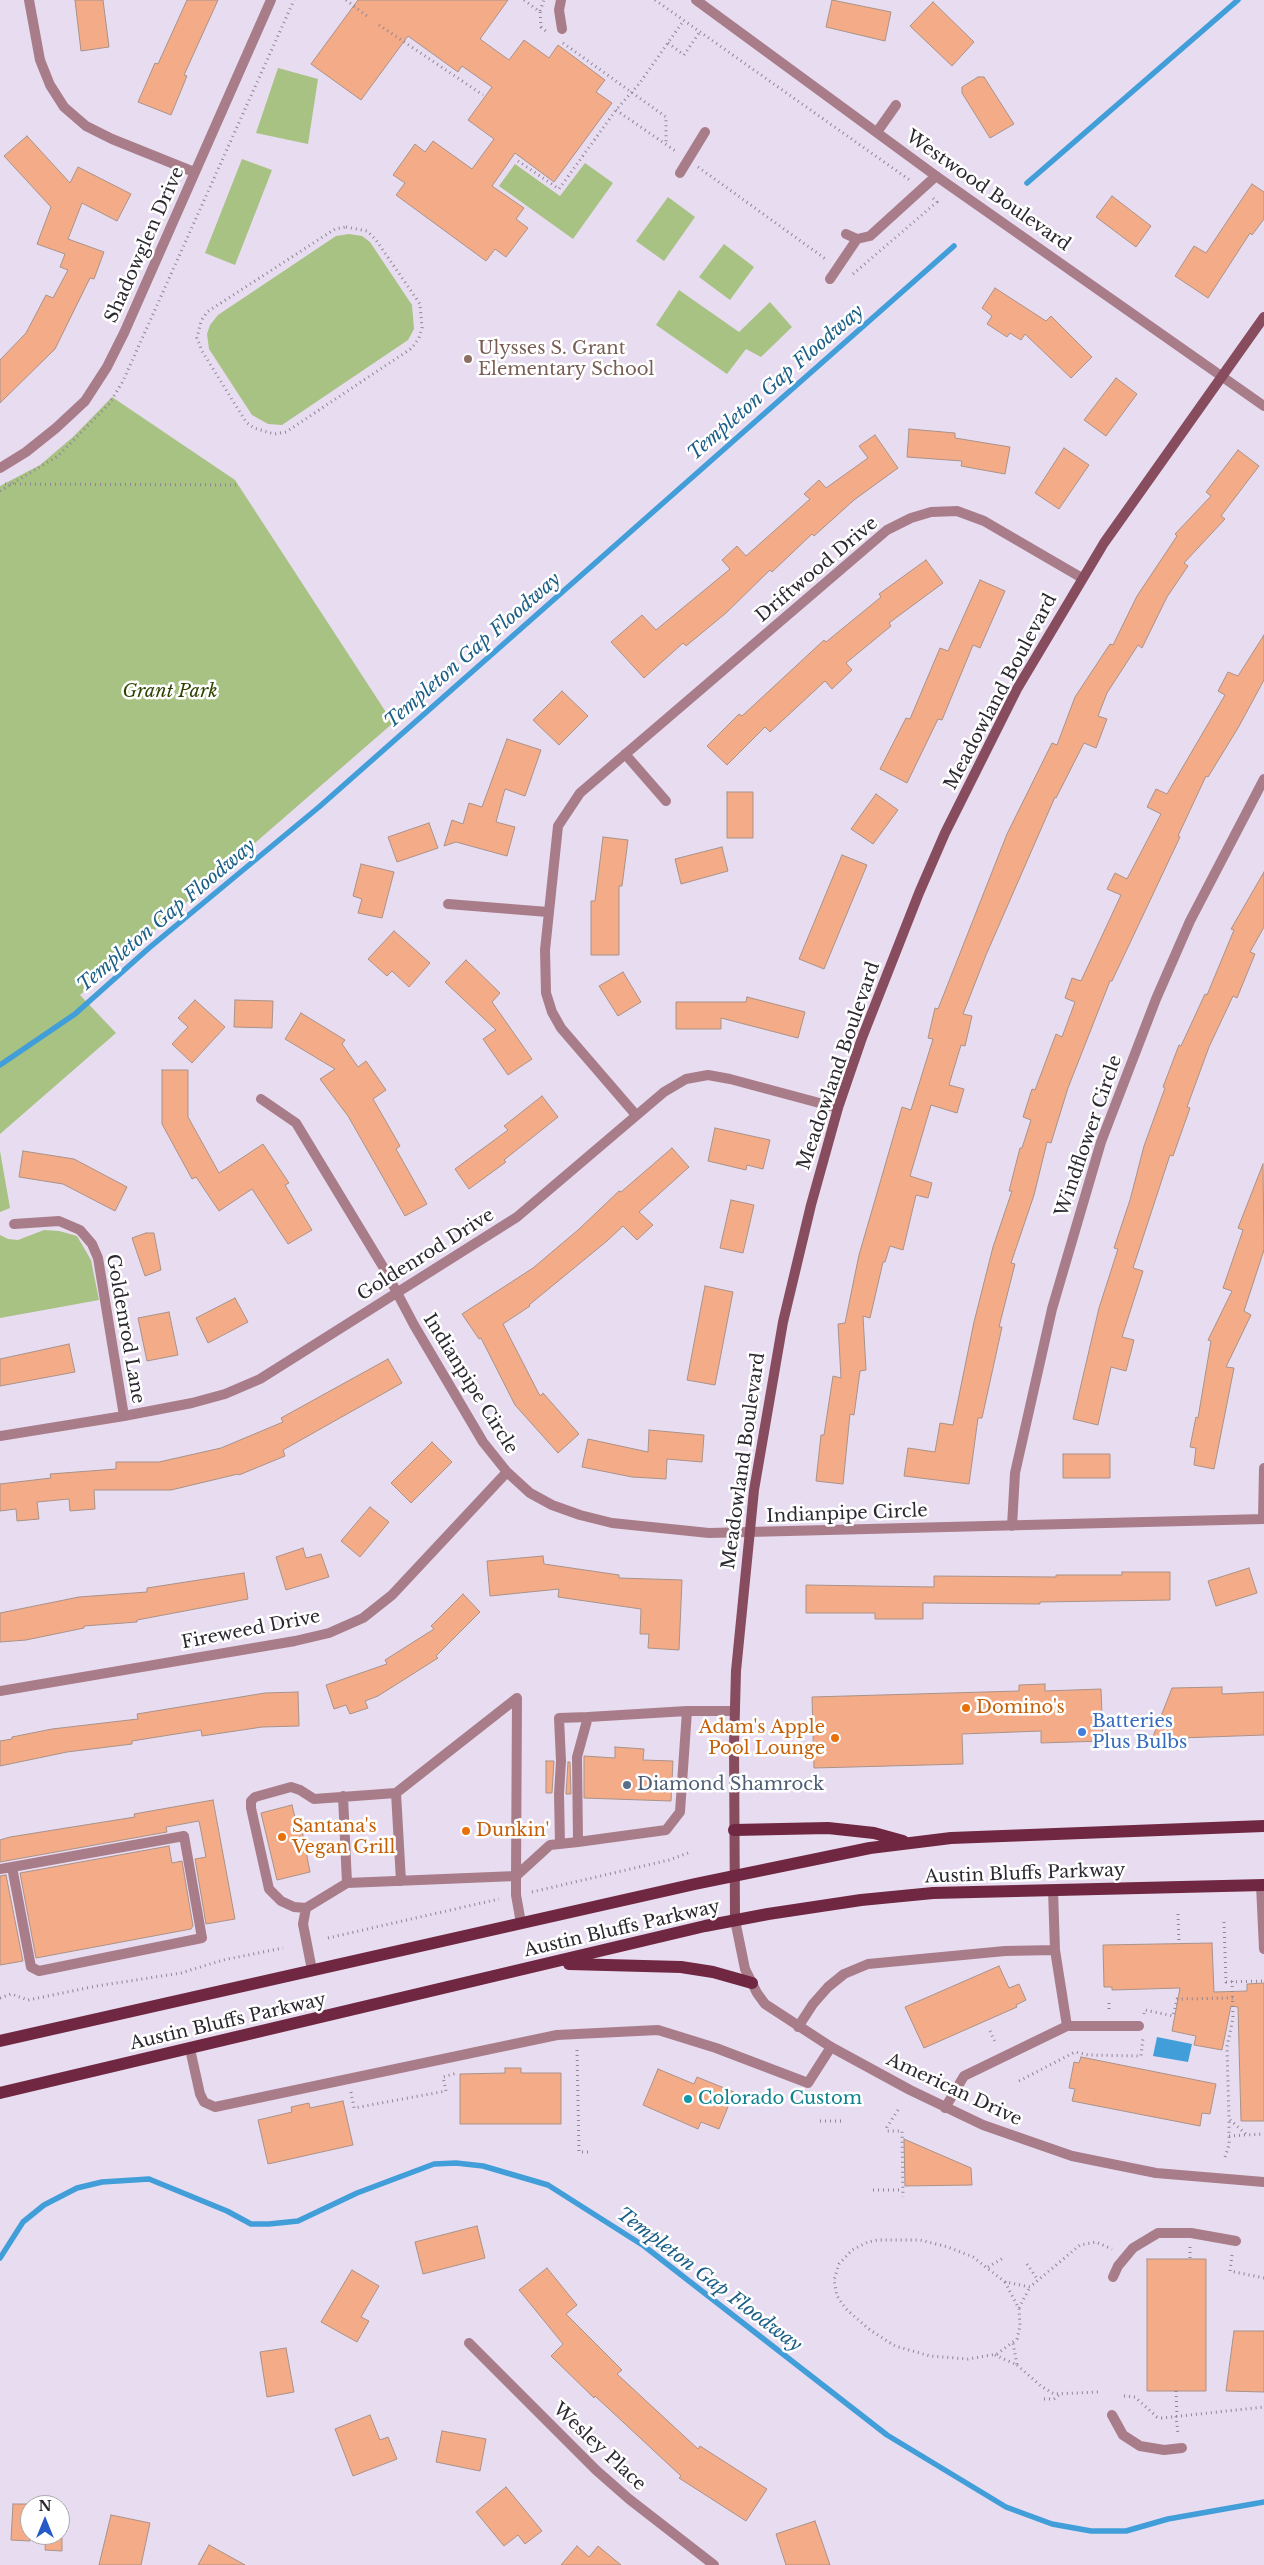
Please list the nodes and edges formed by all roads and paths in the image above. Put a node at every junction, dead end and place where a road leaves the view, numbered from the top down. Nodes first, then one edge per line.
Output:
1 (29, 0) edge
2 (271, 0) edge
3 (346, 0) edge
4 (524, 0) edge
5 (544, 0) edge
6 (561, 0) edge
7 (655, 0) edge
8 (696, 0) edge
9 (540, 12) junction
10 (368, 17) dead end
11 (684, 20) junction
12 (379, 25) dead end
13 (562, 29) dead end
14 (548, 32) dead end
15 (699, 33) junction
16 (556, 38) dead end
17 (668, 43) junction
18 (631, 92) junction
19 (483, 95) dead end
20 (896, 105) dead end
21 (616, 110) junction
22 (705, 132) dead end
23 (877, 132) junction
24 (666, 144) junction
25 (688, 160) junction
26 (518, 161) dead end
27 (194, 172) junction
28 (680, 173) dead end
29 (936, 176) junction
30 (922, 189) junction
31 (846, 234) dead end
32 (858, 239) junction
33 (838, 267) junction
34 (830, 279) dead end
35 (1264, 317) edge
36 (202, 351) joint
37 (1221, 375) junction
38 (1264, 406) edge
39 (0, 468) edge
40 (5, 484) dead end
41 (238, 484) dead end
42 (1082, 578) junction
43 (625, 754) junction
44 (1264, 779) edge
45 (666, 801) dead end
46 (448, 904) dead end
47 (548, 912) junction
48 (260, 1099) dead end
49 (838, 1108) junction
50 (636, 1115) junction
51 (14, 1224) dead end
52 (397, 1292) junction
53 (124, 1416) junction
54 (0, 1436) edge
55 (1264, 1468) edge
56 (507, 1472) junction
57 (1264, 1519) edge
58 (1012, 1526) junction
59 (748, 1533) junction
60 (0, 1691) edge
61 (735, 1711) junction
62 (687, 1712) junction
63 (588, 1717) junction
64 (396, 1793) junction
65 (343, 1796) junction
66 (1264, 1826) edge
67 (734, 1830) junction
68 (578, 1842) junction
69 (908, 1843) junction
70 (560, 1844) junction
71 (688, 1853) dead end
72 (12, 1867) junction
73 (0, 1869) edge
74 (737, 1875) junction
75 (516, 1876) junction
76 (401, 1881) junction
77 (347, 1884) junction
78 (1262, 1885) edge
79 (1053, 1890) junction
80 (532, 1892) dead end
81 (499, 1898) dead end
82 (306, 1908) junction
83 (1178, 1914) dead end
84 (735, 1920) junction
85 (1224, 1922) dead end
86 (521, 1923) junction
87 (328, 1938) dead end
88 (1179, 1943) dead end
89 (283, 1948) dead end
90 (1264, 1949) edge
91 (1055, 1950) junction
92 (549, 1964) junction
93 (312, 1970) junction
94 (1232, 1981) junction
95 (1264, 1981) edge
96 (752, 1983) junction
97 (0, 1998) edge
98 (1066, 2026) junction
99 (1139, 2026) dead end
100 (798, 2027) junction
101 (0, 2041) edge
102 (831, 2047) junction
103 (190, 2049) junction
104 (585, 2050) dead end
105 (462, 2072) dead end
106 (351, 2092) dead end
107 (0, 2093) edge
108 (945, 2108) junction
109 (898, 2110) dead end
110 (1229, 2119) junction
111 (820, 2121) dead end
112 (844, 2121) dead end
113 (1264, 2134) edge
114 (1247, 2135) junction
115 (1229, 2136) junction
116 (590, 2152) dead end
117 (1225, 2156) dead end
118 (1264, 2182) edge
119 (873, 2190) dead end
120 (903, 2190) junction
121 (903, 2197) dead end
122 (1236, 2240) dead end
123 (1182, 2246) dead end
124 (1190, 2247) junction
125 (1198, 2249) dead end
126 (1113, 2250) dead end
127 (1224, 2254) dead end
128 (1005, 2257) dead end
129 (1190, 2259) dead end
130 (1026, 2264) dead end
131 (988, 2267) junction
132 (1114, 2277) dead end
133 (1264, 2278) edge
134 (1038, 2280) junction
135 (1005, 2282) junction
136 (1030, 2286) junction
137 (1018, 2309) junction
138 (1013, 2342) junction
139 (469, 2343) dead end
140 (994, 2355) junction
141 (1017, 2365) junction
142 (1176, 2391) dead end
143 (1098, 2392) dead end
144 (1059, 2395) junction
145 (1124, 2396) dead end
146 (1044, 2399) dead end
147 (1264, 2407) edge
148 (1112, 2415) dead end
149 (1176, 2416) junction
150 (1178, 2434) dead end
151 (1182, 2448) dead end
152 (714, 2565) edge

1 - 27 street
2 - 27 street, Shadowglen Drive
3 - 10 path
4 - 9 path
5 - 9 path
6 - 13 street
7 - 11 path
8 - 23 street, Westwood Boulevard
9 - 14 path
11 - 15 path
11 - 17 path
12 - 19 path
15 - 17 path
15 - 30 path
16 - 18 path
17 - 18 path
18 - 21 path
18 - 24 path
20 - 23 street
21 - 24 path
21 - 26 path
22 - 25 street
23 - 29 street, Westwood Boulevard
24 - 25 path
25 - 28 street
25 - 33 path
27 - 39 street, Shadowglen Drive
29 - 30 street
29 - 37 street, Westwood Boulevard
30 - 32 street
30 - 33 path
31 - 32 street
32 - 33 street
33 - 34 street
35 - 37 street, Meadowland Boulevard
36 - 36 path
37 - 38 street, Westwood Boulevard
37 - 42 street, Meadowland Boulevard
40 - 41 path
42 - 43 street, Driftwood Drive
42 - 49 street, Meadowland Boulevard
43 - 45 street
43 - 47 street, Driftwood Drive
44 - 58 street, Windflower Circle
46 - 47 street
47 - 50 street, Driftwood Drive
48 - 52 street, Indianpipe Circle
49 - 50 street, Goldenrod Drive
49 - 59 street, Meadowland Boulevard
50 - 52 street, Goldenrod Drive
51 - 53 street, Goldenrod Lane
52 - 53 street, Goldenrod Drive
52 - 56 street, Indianpipe Circle
53 - 54 street, Goldenrod Drive
55 - 57 street
56 - 59 street, Indianpipe Circle
56 - 60 street, Fireweed Drive
57 - 58 street, Indianpipe Circle
58 - 59 street, Indianpipe Circle
59 - 61 street, Meadowland Boulevard
61 - 62 street
61 - 67 street, Meadowland Boulevard
62 - 63 street
62 - 68 street
63 - 68 street
63 - 70 street
64 - 65 street
64 - 75 street
64 - 76 street
65 - 77 street
65 - 82 street
66 - 69 main road, Austin Bluffs Parkway
67 - 69 main road
67 - 74 street, Meadowland Boulevard
68 - 70 street
69 - 74 main road, Austin Bluffs Parkway
70 - 75 street
71 - 80 path
72 - 72 street
72 - 73 street
74 - 84 street, Meadowland Boulevard
74 - 86 main road, Austin Bluffs Parkway
75 - 76 street
75 - 86 street
76 - 77 street
77 - 82 street
78 - 79 main road, Austin Bluffs Parkway
78 - 90 street
79 - 84 main road, Austin Bluffs Parkway
79 - 91 street
81 - 87 path
82 - 93 street
83 - 88 path
84 - 92 main road, Austin Bluffs Parkway
84 - 96 street, American Drive
85 - 94 path
86 - 93 main road, Austin Bluffs Parkway
89 - 97 path
91 - 98 street
91 - 100 street
92 - 96 main road
92 - 103 main road, Austin Bluffs Parkway
93 - 101 main road, Austin Bluffs Parkway
94 - 95 path
94 - 110 path
96 - 100 street, American Drive
98 - 99 street
98 - 108 street
100 - 102 street, American Drive
102 - 103 street
102 - 108 street, American Drive
103 - 107 main road, Austin Bluffs Parkway
104 - 116 path
105 - 106 path
108 - 118 street, American Drive
109 - 120 path
110 - 114 path
110 - 115 path
111 - 112 path
113 - 114 path
114 - 115 path
115 - 117 path
119 - 120 path
120 - 121 path
122 - 132 street
123 - 124 path
124 - 125 path
124 - 129 path
126 - 134 path
127 - 133 path
128 - 131 path
130 - 134 path
131 - 135 path
131 - 140 path
134 - 136 path
135 - 136 path
135 - 137 path
136 - 137 path
137 - 138 path
138 - 140 path
138 - 141 path
139 - 152 street, Wesley Place
140 - 141 path
141 - 144 path
142 - 149 path
143 - 144 path
144 - 146 path
145 - 149 path
147 - 149 path
148 - 151 street
149 - 150 path

